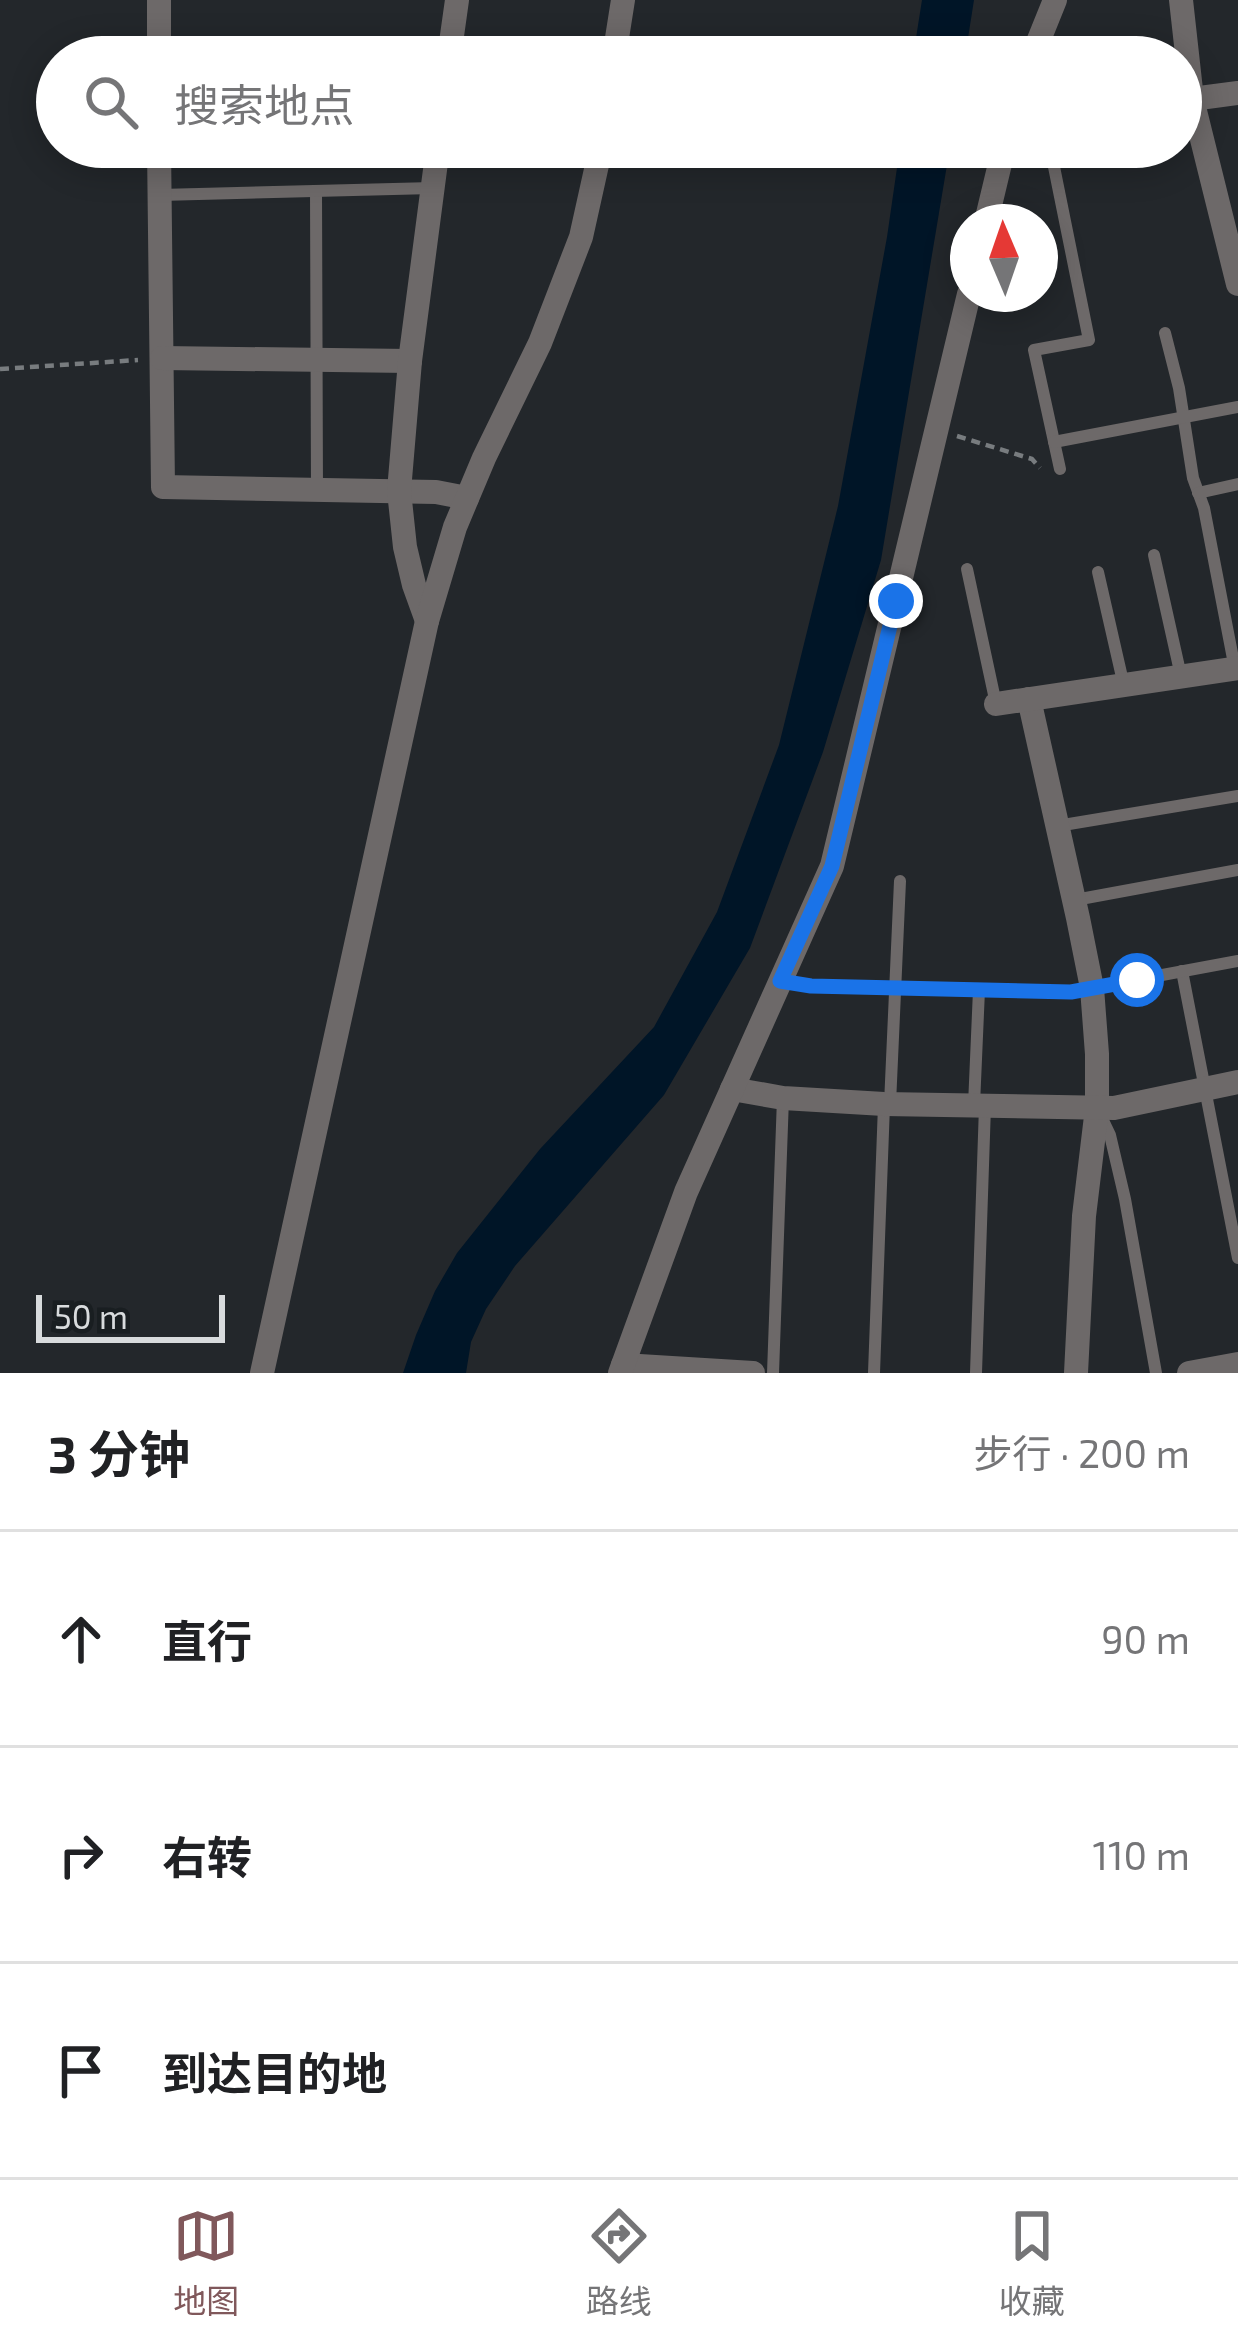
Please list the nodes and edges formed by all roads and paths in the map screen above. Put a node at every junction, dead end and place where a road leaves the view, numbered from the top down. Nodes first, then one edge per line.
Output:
1 (159, 0) edge
2 (457, 0) edge
3 (623, 0) edge
4 (1055, 0) edge
5 (1181, 0) edge
6 (159, 36) edge
7 (452, 36) edge
8 (617, 36) edge
9 (1040, 36) edge
10 (1182, 36) edge
11 (1238, 93) edge
12 (1202, 96) edge
13 (1202, 158) edge
14 (159, 168) edge
15 (435, 168) edge
16 (596, 168) edge
17 (999, 168) edge
18 (1054, 168) edge
19 (433, 188) junction
20 (316, 191) junction
21 (160, 194) junction
22 (990, 204) edge
23 (1238, 284) edge
24 (965, 312) edge
25 (1165, 333) dead end
26 (161, 358) junction
27 (317, 360) junction
28 (410, 361) junction
29 (0, 369) edge
30 (1238, 407) edge
31 (1183, 418) junction
32 (938, 423) junction
33 (1054, 442) junction
34 (1060, 470) joint
35 (1238, 484) edge
36 (317, 490) junction
37 (399, 491) junction
38 (1198, 493) junction
39 (467, 498) junction
40 (1154, 555) dead end
41 (967, 569) dead end
42 (1098, 572) dead end
43 (427, 621) junction
44 (1236, 668) edge
45 (1181, 677) junction
46 (1124, 686) junction
47 (1029, 699) junction
48 (996, 704) joint
49 (1238, 796) edge
50 (1056, 827) junction
51 (1238, 870) edge
52 (900, 881) dead end
53 (1074, 900) junction
54 (1238, 961) edge
55 (1182, 971) junction
56 (780, 981) junction
57 (896, 988) junction
58 (1092, 988) junction
59 (979, 990) junction
60 (1238, 1082) edge
61 (1206, 1088) junction
62 (731, 1089) junction
63 (783, 1098) junction
64 (887, 1104) junction
65 (979, 1106) junction
66 (1097, 1108) junction
67 (1238, 1258) edge
68 (1238, 1364) edge
69 (622, 1369) edge
70 (262, 1373) edge
71 (753, 1373) edge
72 (773, 1373) edge
73 (874, 1373) edge
74 (976, 1373) edge
75 (1076, 1373) edge
76 (1156, 1373) edge
77 (1189, 1373) edge

1 - 6 street
2 - 7 street
3 - 8 street
4 - 9 street
5 - 10 street
11 - 12 street
13 - 23 street
14 - 21 street
15 - 19 street
16 - 39 street
17 - 22 street
18 - 33 lane
19 - 20 lane
19 - 28 street
20 - 21 lane
20 - 27 lane
21 - 26 street
24 - 32 street
25 - 31 lane
26 - 27 street
26 - 29 path
26 - 36 street
27 - 28 street
27 - 36 lane
28 - 37 street
30 - 31 lane
31 - 33 lane
31 - 38 lane
32 - 34 path
32 - 56 street
33 - 34 lane
35 - 38 lane
36 - 37 street
37 - 39 street
37 - 43 street
38 - 44 lane
39 - 43 street
40 - 45 lane
41 - 48 lane
42 - 46 lane
43 - 70 street
44 - 45 street
45 - 46 street
46 - 47 street
47 - 48 street
47 - 50 street
49 - 50 lane
50 - 53 street
51 - 53 lane
52 - 57 lane
53 - 58 street
54 - 55 lane
55 - 58 lane
55 - 61 lane
56 - 57 lane
56 - 62 street
57 - 59 lane
57 - 64 lane
58 - 59 lane
58 - 66 street
59 - 65 lane
60 - 61 street
61 - 66 street
61 - 67 lane
62 - 63 street
62 - 69 street
63 - 64 street
63 - 72 lane
64 - 65 street
64 - 73 lane
65 - 66 street
65 - 74 lane
66 - 75 street
66 - 76 lane
68 - 77 street
69 - 71 street

